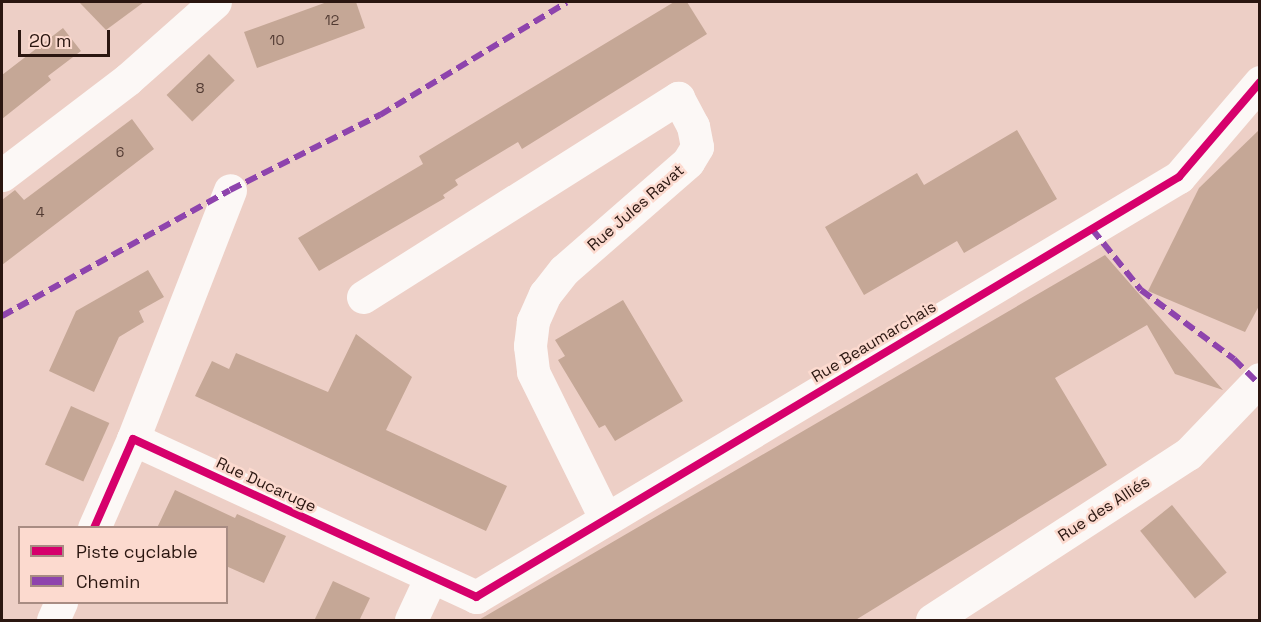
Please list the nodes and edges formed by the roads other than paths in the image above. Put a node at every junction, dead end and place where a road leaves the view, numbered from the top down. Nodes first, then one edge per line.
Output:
1 (215, 2) edge
2 (1260, 82) edge
3 (2, 175) edge
4 (230, 190) dead end
5 (363, 297) dead end
6 (1260, 379) edge
7 (133, 439) junction
8 (605, 518) junction
9 (95, 526) edge
10 (431, 577) junction
11 (476, 597) joint
12 (61, 604) edge
13 (53, 621) edge
14 (411, 621) edge
15 (932, 621) edge

1 - 3 street
2 - 8 street, Rue Beaumarchais
4 - 7 street
5 - 8 street, Rue Jules Ravat
6 - 15 street, Rue des Alliés
7 - 9 street
7 - 10 street, Rue Ducaruge
8 - 11 street, Rue Beaumarchais
10 - 11 street, Rue Ducaruge
10 - 14 street
12 - 13 street

